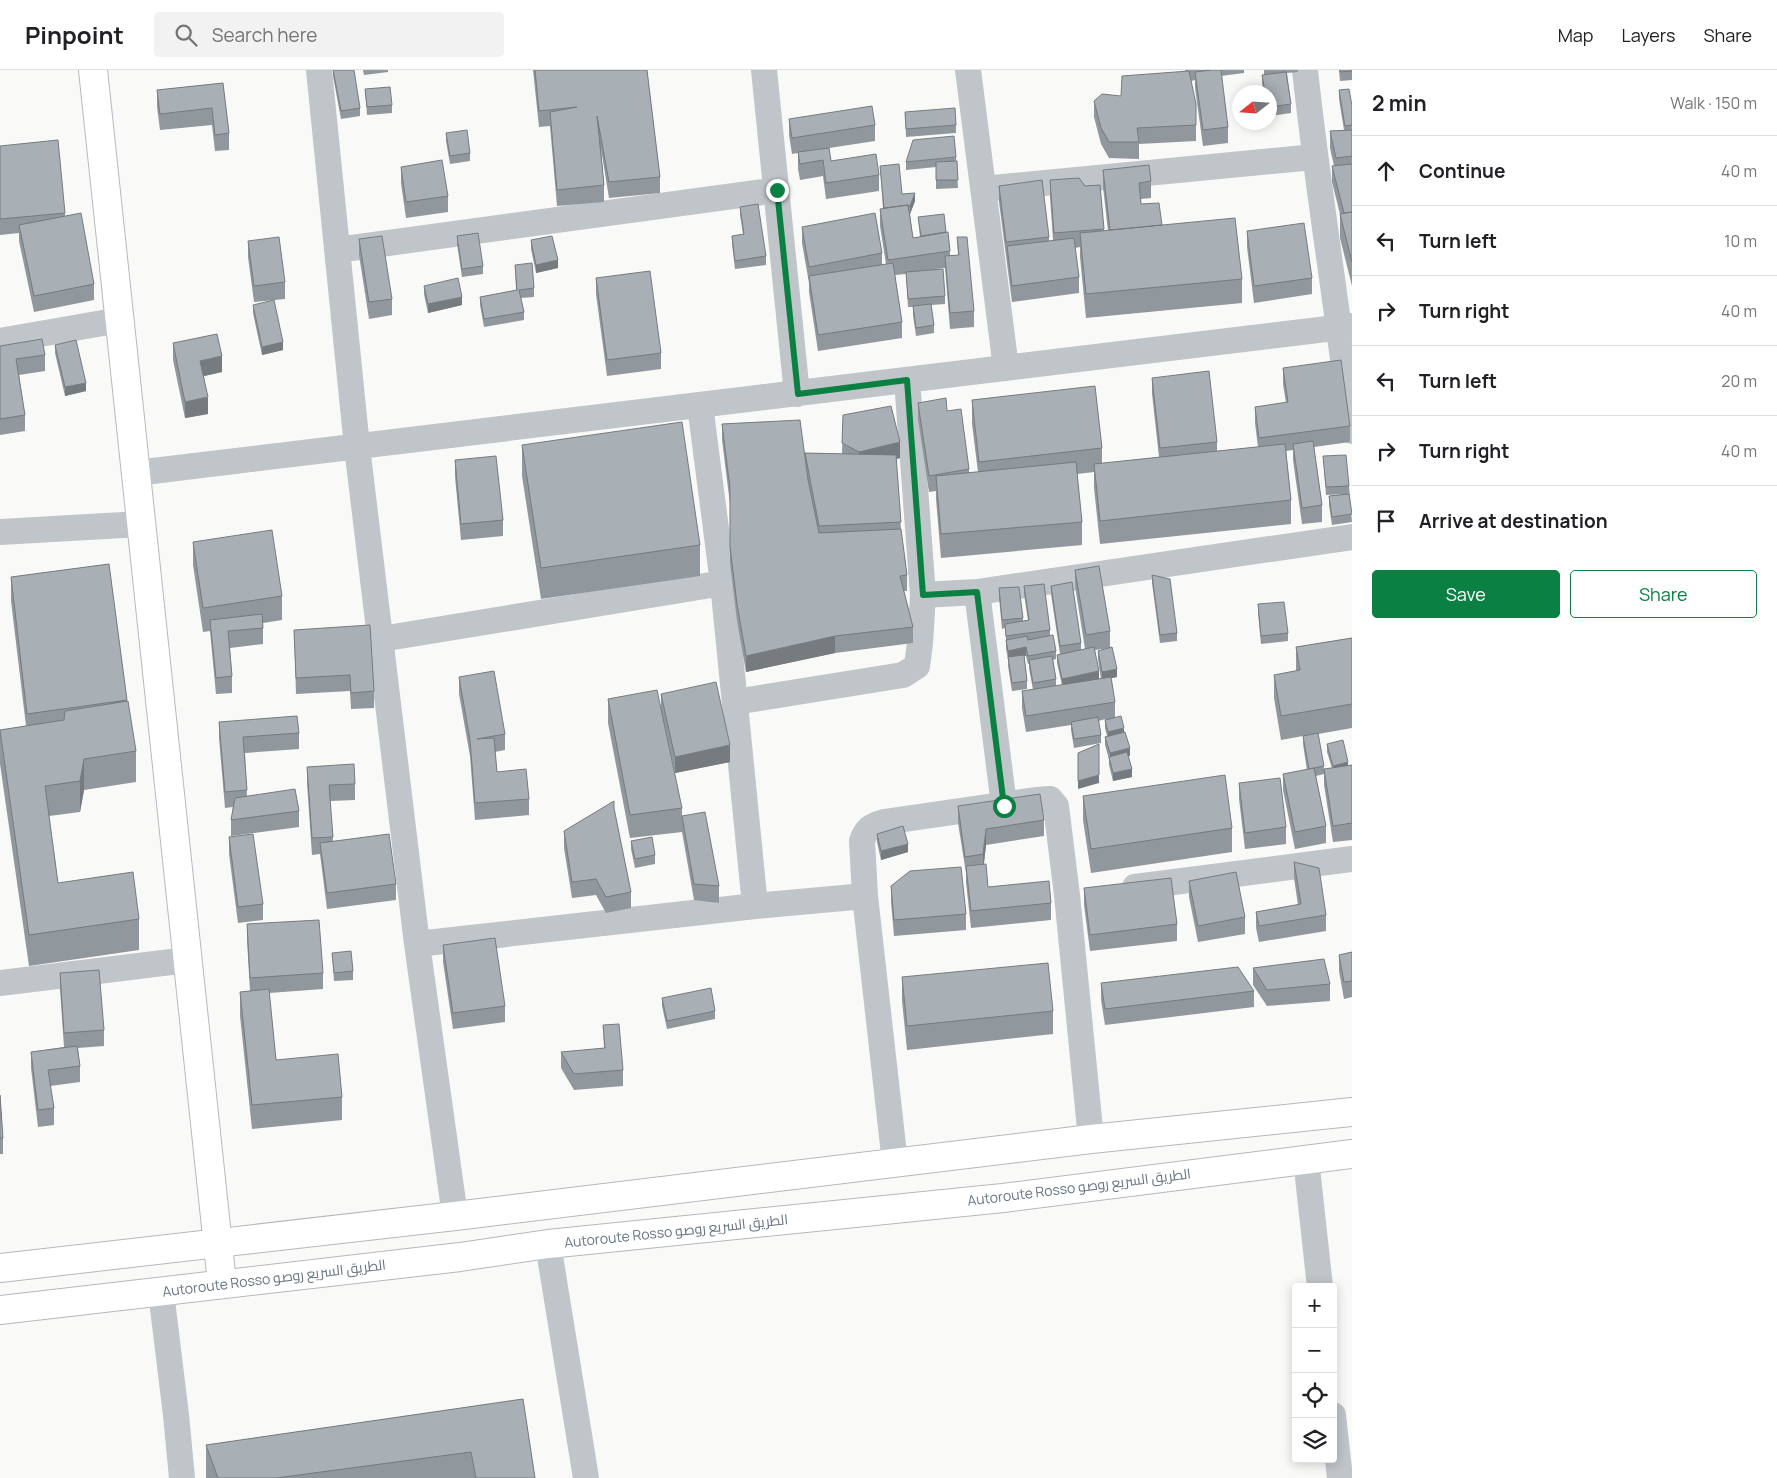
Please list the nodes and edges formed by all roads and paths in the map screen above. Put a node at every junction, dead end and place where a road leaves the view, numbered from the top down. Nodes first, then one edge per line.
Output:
1 (93, 70) edge
2 (319, 70) edge
3 (764, 70) edge
4 (968, 70) edge
5 (1305, 70) edge
6 (1314, 157) junction
7 (983, 189) junction
8 (777, 190) junction
9 (337, 250) junction
10 (120, 320) junction
11 (1346, 327) edge
12 (0, 341) edge
13 (1006, 368) junction
14 (907, 380) junction
15 (798, 394) junction
16 (700, 405) junction
17 (1352, 431) edge
18 (357, 447) junction
19 (136, 473) junction
20 (141, 524) junction
21 (0, 532) edge
22 (1352, 537) edge
23 (723, 583) junction
24 (977, 592) junction
25 (923, 595) junction
26 (381, 639) junction
27 (735, 702) junction
28 (1004, 806) junction
29 (1352, 859) edge
30 (1116, 889) edge
31 (865, 896) junction
32 (755, 906) junction
33 (417, 944) junction
34 (187, 960) junction
35 (0, 983) edge
36 (1352, 1112) edge
37 (1091, 1139) junction
38 (1352, 1154) edge
39 (1306, 1159) junction
40 (895, 1163) junction
41 (455, 1216) junction
42 (217, 1244) junction
43 (548, 1244) junction
44 (0, 1268) edge
45 (1320, 1283) edge
46 (222, 1284) junction
47 (161, 1292) junction
48 (0, 1310) edge
49 (1333, 1418) edge
50 (182, 1478) edge
51 (586, 1478) edge
52 (1340, 1478) edge

1 - 10 main road
2 - 9 street
3 - 8 street
4 - 7 street
5 - 6 street
6 - 7 street
6 - 11 street
7 - 13 street
8 - 9 street
8 - 15 street
9 - 18 street
10 - 12 street
10 - 19 main road
11 - 13 street
11 - 17 street
13 - 14 street
14 - 15 street
14 - 25 street
15 - 16 street
16 - 18 street
16 - 23 street
18 - 19 street
18 - 26 street
19 - 20 main road
20 - 21 street
20 - 34 main road
22 - 24 street
23 - 26 street
23 - 27 street
24 - 25 street
24 - 28 street
25 - 27 street
26 - 33 street
27 - 32 street
28 - 31 street
28 - 37 street
29 - 30 street
31 - 32 street
31 - 40 street
32 - 33 street
33 - 41 street
34 - 35 street
34 - 42 main road
36 - 37 main road
37 - 40 main road
38 - 39 main road, Autoroute Rosso الطريق السريع روصو
39 - 43 main road, Autoroute Rosso الطريق السريع روصو
39 - 45 street
40 - 41 main road
41 - 42 main road
42 - 44 main road
42 - 46 main road
43 - 46 main road, Autoroute Rosso الطريق السريع روصو
43 - 51 street
46 - 47 main road, Autoroute Rosso الطريق السريع روصو
47 - 48 main road, Autoroute Rosso الطريق السريع روصو
47 - 50 street
49 - 52 street

